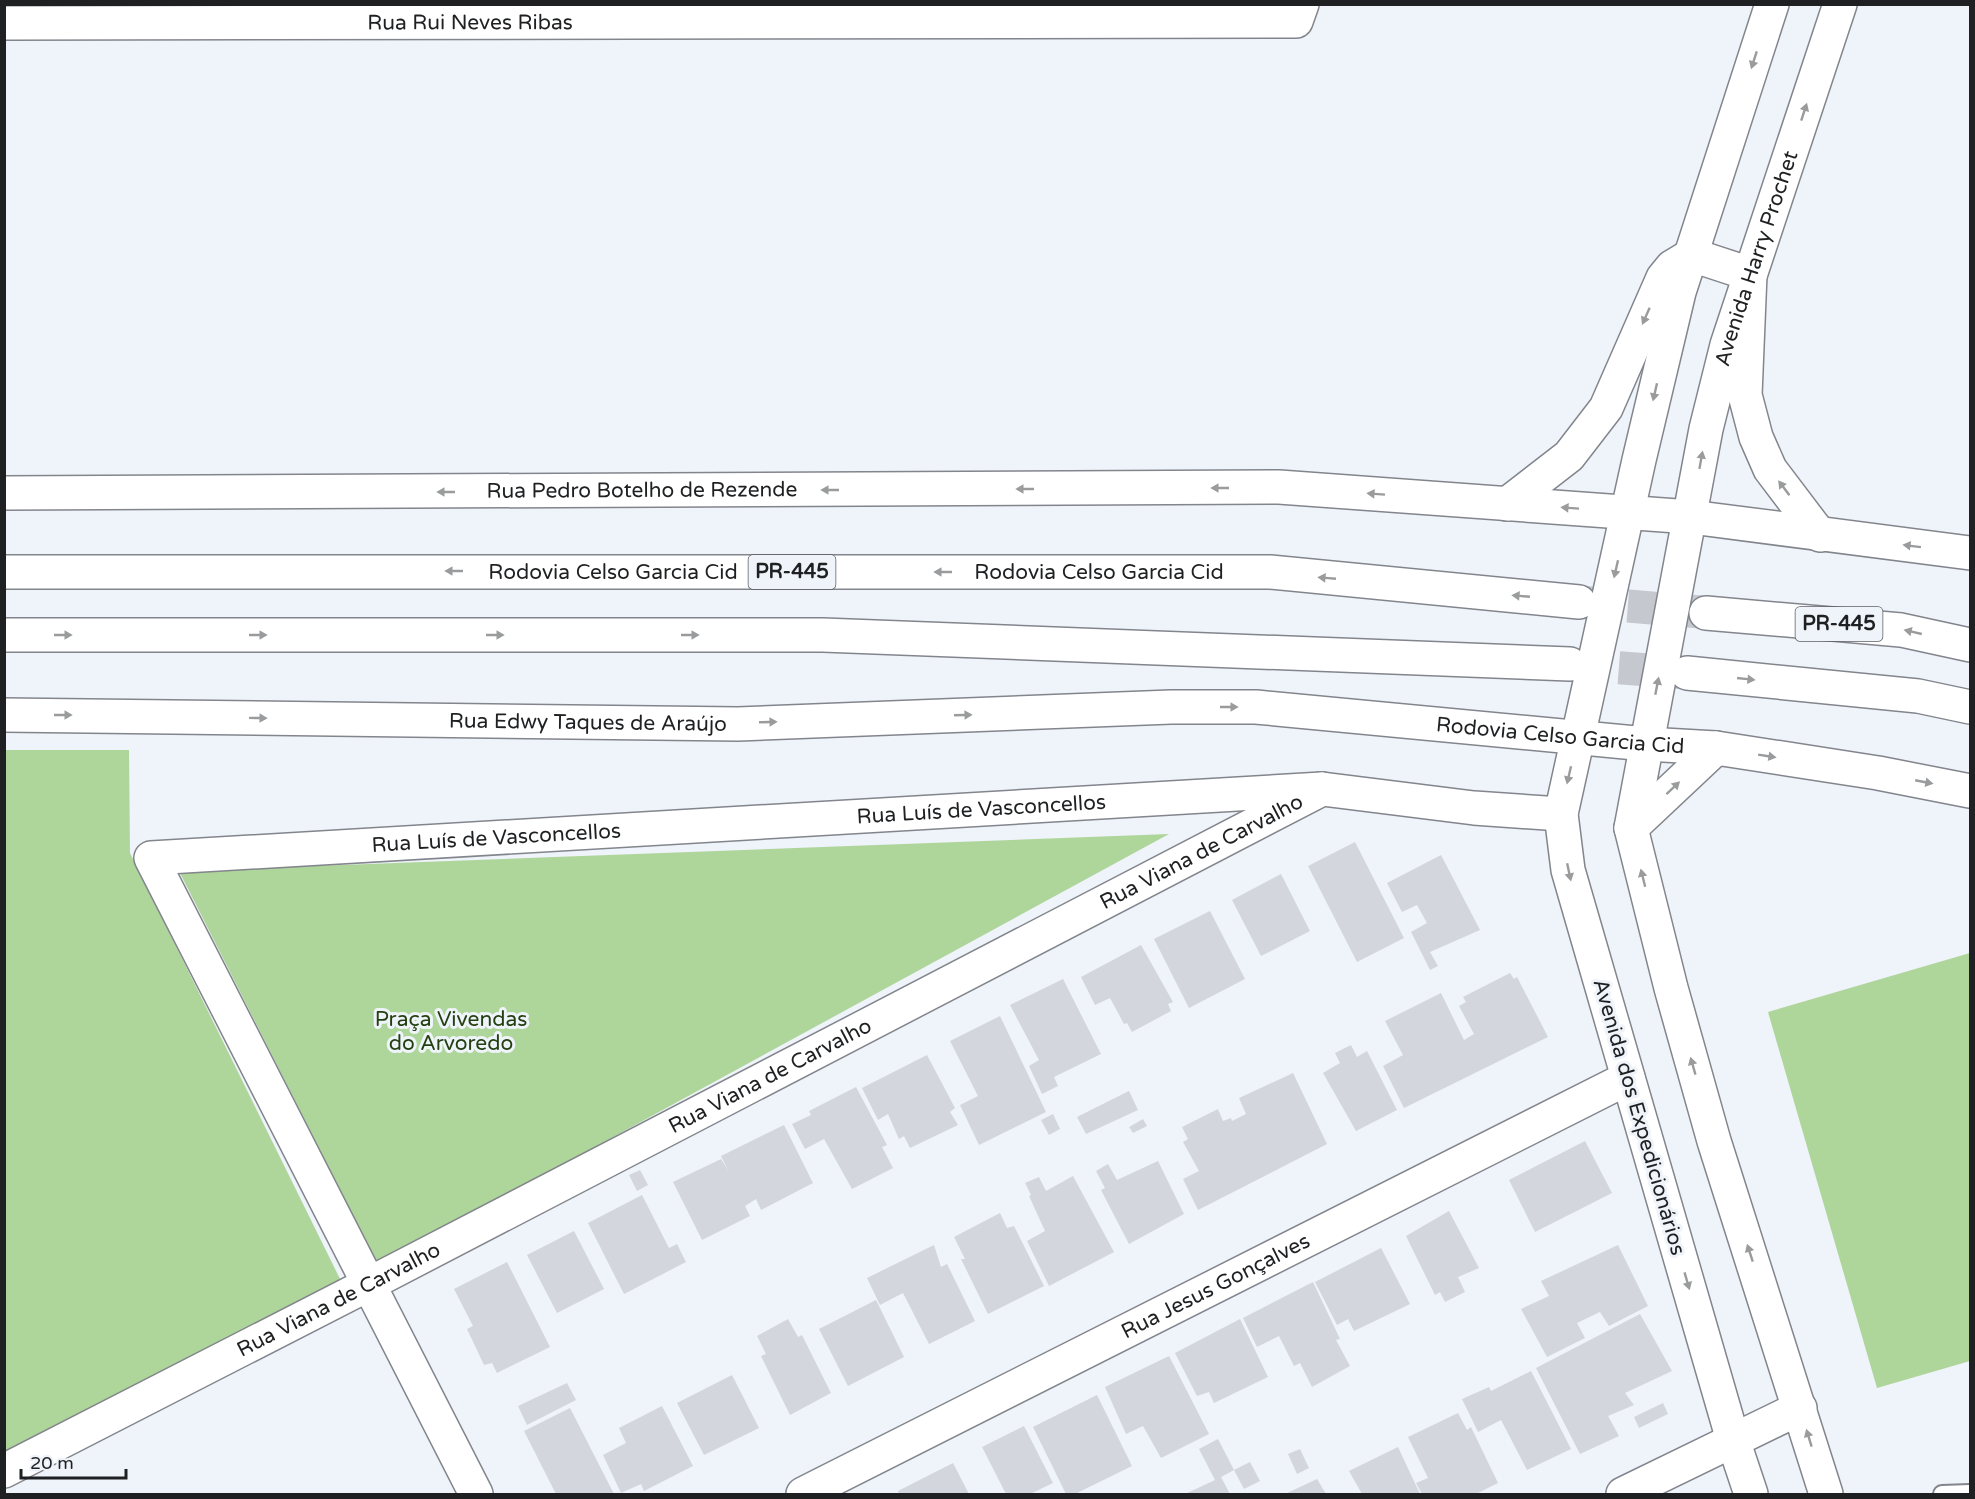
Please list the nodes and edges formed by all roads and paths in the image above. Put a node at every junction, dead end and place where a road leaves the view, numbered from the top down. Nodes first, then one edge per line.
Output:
1 (1772, 4) edge
2 (1840, 4) edge
3 (1299, 13) edge
4 (4, 23) edge
5 (1692, 255) junction
6 (1750, 274) junction
7 (4, 493) edge
8 (1507, 504) junction
9 (1628, 512) junction
10 (1690, 517) junction
11 (1820, 535) junction
12 (1971, 553) edge
13 (4, 572) edge
14 (1579, 602) tunnel mouth
15 (1706, 613) tunnel mouth
16 (4, 635) edge
17 (1971, 645) edge
18 (1570, 664) tunnel mouth
19 (1688, 673) tunnel mouth
20 (1171, 707) joint
21 (1971, 707) edge
22 (4, 715) edge
23 (1578, 736) junction
24 (1646, 744) junction
25 (1716, 748) junction
26 (1322, 789) junction
27 (1971, 791) edge
28 (1561, 814) junction
29 (1631, 828) junction
30 (1628, 1078) junction
31 (369, 1284) junction
32 (1800, 1408) junction
33 (1733, 1440) junction
34 (4, 1470) edge
35 (1971, 1493) edge
36 (476, 1494) edge
37 (803, 1494) edge
38 (1623, 1494) edge
39 (1751, 1494) edge
40 (1826, 1494) edge
41 (1942, 1494) edge

1 -> 5 main road
6 -> 2 main road, Avenida Harry Prochet
3 - 4 main road, Rua Rui Neves Ribas
5 - 6 main road
5 -> 8 main road
5 -> 9 main road
10 -> 6 main road, Avenida Harry Prochet
11 -> 6 main road
8 -> 7 main road, Rua Pedro Botelho de Rezende
9 -> 8 main road
9 - 10 main road
9 -> 23 main road, Avenida dos Expedicionários
10 - 11 main road
24 -> 10 main road, Avenida Harry Prochet
12 -> 11 main road
14 -> 13 main road, Rodovia Celso Garcia Cid / PR-445
17 -> 15 main road, PR-445
16 -> 18 main road
19 -> 21 main road
22 -> 20 main road, Rua Edwy Taques de Araújo
20 -> 23 main road, Rodovia Celso Garcia Cid
23 - 24 main road, Rodovia Celso Garcia Cid
23 -> 28 main road, Avenida dos Expedicionários
24 - 25 main road, Rodovia Celso Garcia Cid
24 - 29 main road
25 -> 27 main road, Rodovia Celso Garcia Cid
29 -> 25 main road
26 - 28 main road, Rua Viana de Carvalho
26 - 31 main road, Rua Viana de Carvalho
26 - 31 main road, Rua Luís de Vasconcellos
28 -> 30 main road, Avenida dos Expedicionários
32 -> 29 main road
30 -> 33 main road, Avenida dos Expedicionários
30 - 37 main road, Rua Jesus Gonçalves
31 - 34 main road, Rua Viana de Carvalho
31 - 36 main road
32 - 33 main road
40 -> 32 main road
33 - 38 main road
33 - 39 main road, Avenida dos Expedicionários
35 - 41 lane

